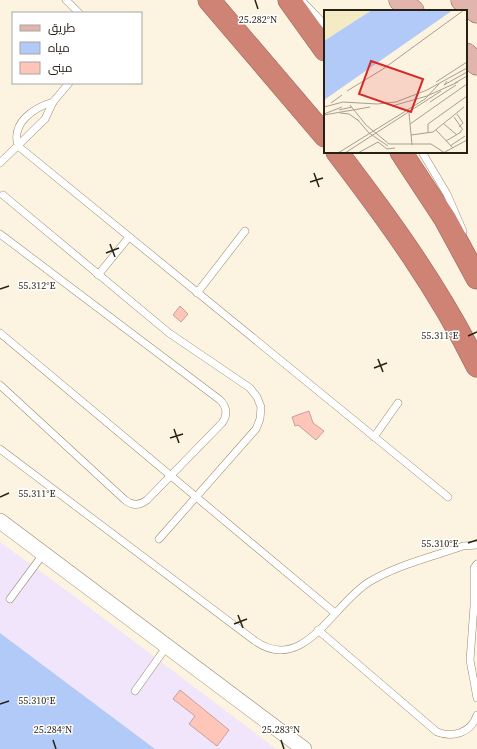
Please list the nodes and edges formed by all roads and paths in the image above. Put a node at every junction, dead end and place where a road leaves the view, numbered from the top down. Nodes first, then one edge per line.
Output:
1 (66, 0) edge
2 (198, 0) edge
3 (209, 0) edge
4 (289, 0) edge
5 (300, 0) edge
6 (400, 0) edge
7 (462, 0) edge
8 (412, 10) edge
9 (78, 12) edge
10 (477, 12) edge
11 (324, 24) edge
12 (324, 49) edge
13 (467, 55) edge
14 (477, 64) edge
15 (266, 66) junction
16 (68, 84) edge
17 (52, 102) junction
18 (324, 135) edge
19 (18, 146) junction
20 (338, 153) edge
21 (401, 153) edge
22 (423, 153) edge
23 (0, 163) edge
24 (3, 195) dead end
25 (245, 231) dead end
26 (0, 234) edge
27 (129, 237) junction
28 (98, 275) junction
29 (477, 278) edge
30 (198, 293) junction
31 (0, 333) edge
32 (477, 366) edge
33 (0, 385) edge
34 (398, 403) dead end
35 (374, 437) junction
36 (0, 449) edge
37 (171, 476) junction
38 (196, 497) junction
39 (448, 497) dead end
40 (0, 521) edge
41 (159, 539) dead end
42 (477, 545) edge
43 (44, 553) junction
44 (477, 564) edge
45 (10, 599) dead end
46 (335, 613) junction
47 (318, 630) junction
48 (168, 645) junction
49 (135, 691) dead end
50 (477, 698) edge
51 (477, 715) edge
52 (296, 747) edge

1 - 9 lane
2 - 15 highway
3 - 15 highway
4 - 12 highway
5 - 11 lane
6 - 8 main road
7 - 10 main road
13 - 14 main road
15 - 18 highway
16 - 17 lane
17 - 19 lane
17 - 19 lane
19 - 23 lane
19 - 27 lane
20 - 32 highway
21 - 29 highway
22 - 29 lane
24 - 28 lane
25 - 30 lane
26 - 37 lane
27 - 28 lane
27 - 30 lane
28 - 38 lane
30 - 35 lane
31 - 37 lane
33 - 37 lane
34 - 35 lane
35 - 39 lane
36 - 47 lane
37 - 38 lane
38 - 41 lane
38 - 46 lane
40 - 43 street
42 - 46 lane
43 - 45 lane
43 - 48 street
44 - 50 lane
46 - 47 lane
47 - 51 lane
48 - 49 lane
48 - 52 street

